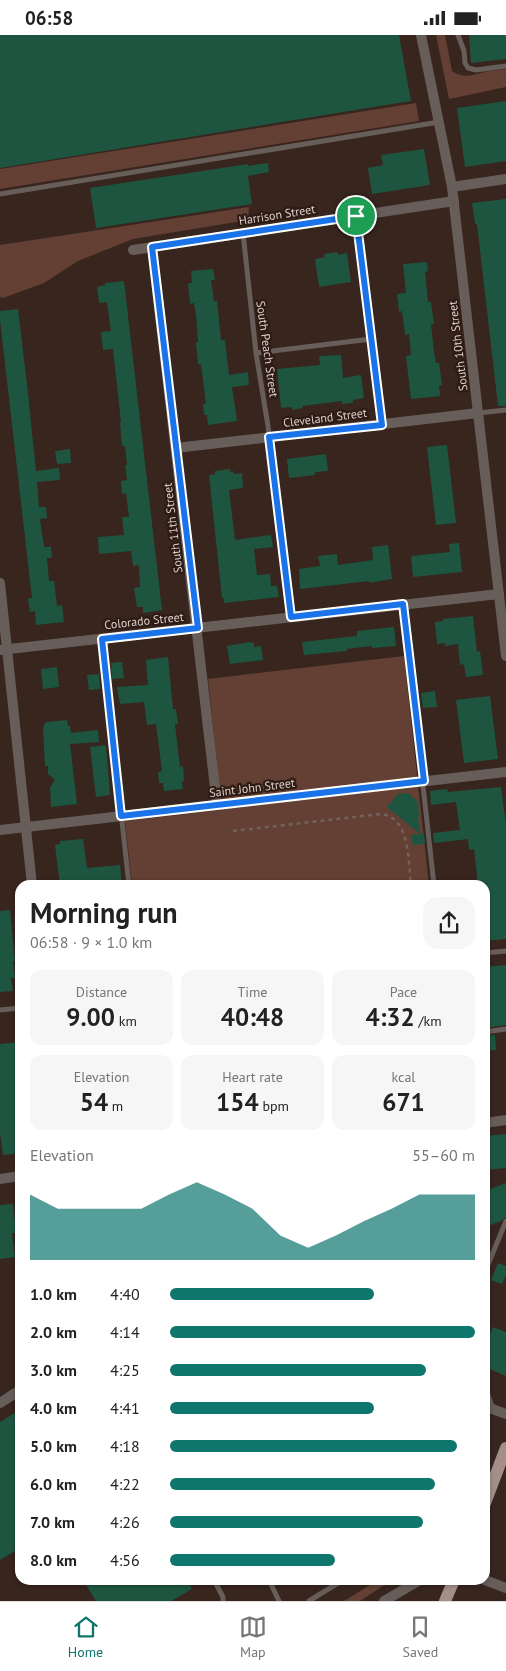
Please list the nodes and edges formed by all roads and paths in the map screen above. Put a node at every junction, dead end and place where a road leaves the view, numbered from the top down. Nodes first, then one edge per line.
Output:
1 (421, 35) edge
2 (458, 35) edge
3 (506, 66) edge
4 (439, 122) junction
5 (506, 179) edge
6 (452, 187) junction
7 (0, 194) edge
8 (454, 201) junction
9 (356, 216) junction
10 (244, 233) junction
11 (152, 247) junction
12 (134, 250) dead end
13 (371, 339) junction
14 (256, 353) junction
15 (506, 410) edge
16 (478, 413) junction
17 (382, 425) junction
18 (269, 437) junction
19 (176, 448) junction
20 (0, 583) edge
21 (499, 594) junction
22 (403, 604) junction
23 (291, 617) junction
24 (198, 628) junction
25 (102, 639) junction
26 (4, 650) edge
27 (506, 656) edge
28 (506, 772) edge
29 (424, 781) junction
30 (217, 805) junction
31 (121, 816) junction
32 (26, 827) junction
33 (0, 830) edge
34 (233, 831) dead end
35 (31, 880) edge
36 (128, 880) edge
37 (410, 880) edge
38 (434, 880) edge
39 (506, 951) edge
40 (490, 953) edge
41 (15, 1008) edge
42 (0, 1010) edge
43 (506, 1029) edge
44 (490, 1031) edge
45 (506, 1120) edge
46 (490, 1122) edge
47 (15, 1177) edge
48 (0, 1179) edge
49 (506, 1221) edge
50 (490, 1260) edge
51 (15, 1394) edge
52 (0, 1403) edge
53 (490, 1408) edge
54 (506, 1413) edge
55 (506, 1448) edge
56 (490, 1490) edge
57 (490, 1581) edge
58 (217, 1585) edge
59 (271, 1585) edge
60 (335, 1585) edge
61 (411, 1585) edge
62 (452, 1585) edge
63 (506, 1588) edge
64 (223, 1601) edge
65 (279, 1601) edge
66 (309, 1601) edge
67 (384, 1601) edge
68 (445, 1601) edge

1 - 4 street, South 10th Street
2 - 3 lane
4 - 6 street, South 10th Street
4 - 7 lane
5 - 6 street
6 - 8 street, South 10th Street
8 - 9 street, Harrison Street
8 - 16 street, South 10th Street
9 - 10 street, Harrison Street
9 - 13 lane
10 - 11 street, Harrison Street
10 - 14 lane, South Peach Street
11 - 12 street, Harrison Street
11 - 19 street, South 11th Street
13 - 14 lane
13 - 17 lane
14 - 18 lane, South Peach Street
15 - 16 lane, Cleveland Street
16 - 17 street, Cleveland Street
16 - 21 street, South 10th Street
17 - 18 street, Cleveland Street
18 - 19 street, Cleveland Street
18 - 23 lane, South Peach Street
19 - 24 street, South 11th Street
20 - 26 street
21 - 22 street, Colorado Street
21 - 27 street, South 10th Street
22 - 23 street, Colorado Street
22 - 29 lane
23 - 24 street, Colorado Street
24 - 25 street, Colorado Street
24 - 30 street, South 11th Street
25 - 26 street, Colorado Street
25 - 31 lane
26 - 32 street
28 - 29 street, Saint John Street
29 - 30 street, Saint John Street
29 - 38 lane
30 - 31 street, Saint John Street
31 - 32 street, Saint John Street
31 - 36 lane
32 - 33 street, Saint John Street
32 - 35 street
34 - 37 path
39 - 40 lane
41 - 42 lane
43 - 44 lane
45 - 46 street
47 - 48 street
49 - 50 lane
51 - 52 street
53 - 54 street
55 - 56 main road
57 - 63 street
58 - 64 lane
59 - 65 lane
60 - 66 lane
61 - 67 street
62 - 68 main road

